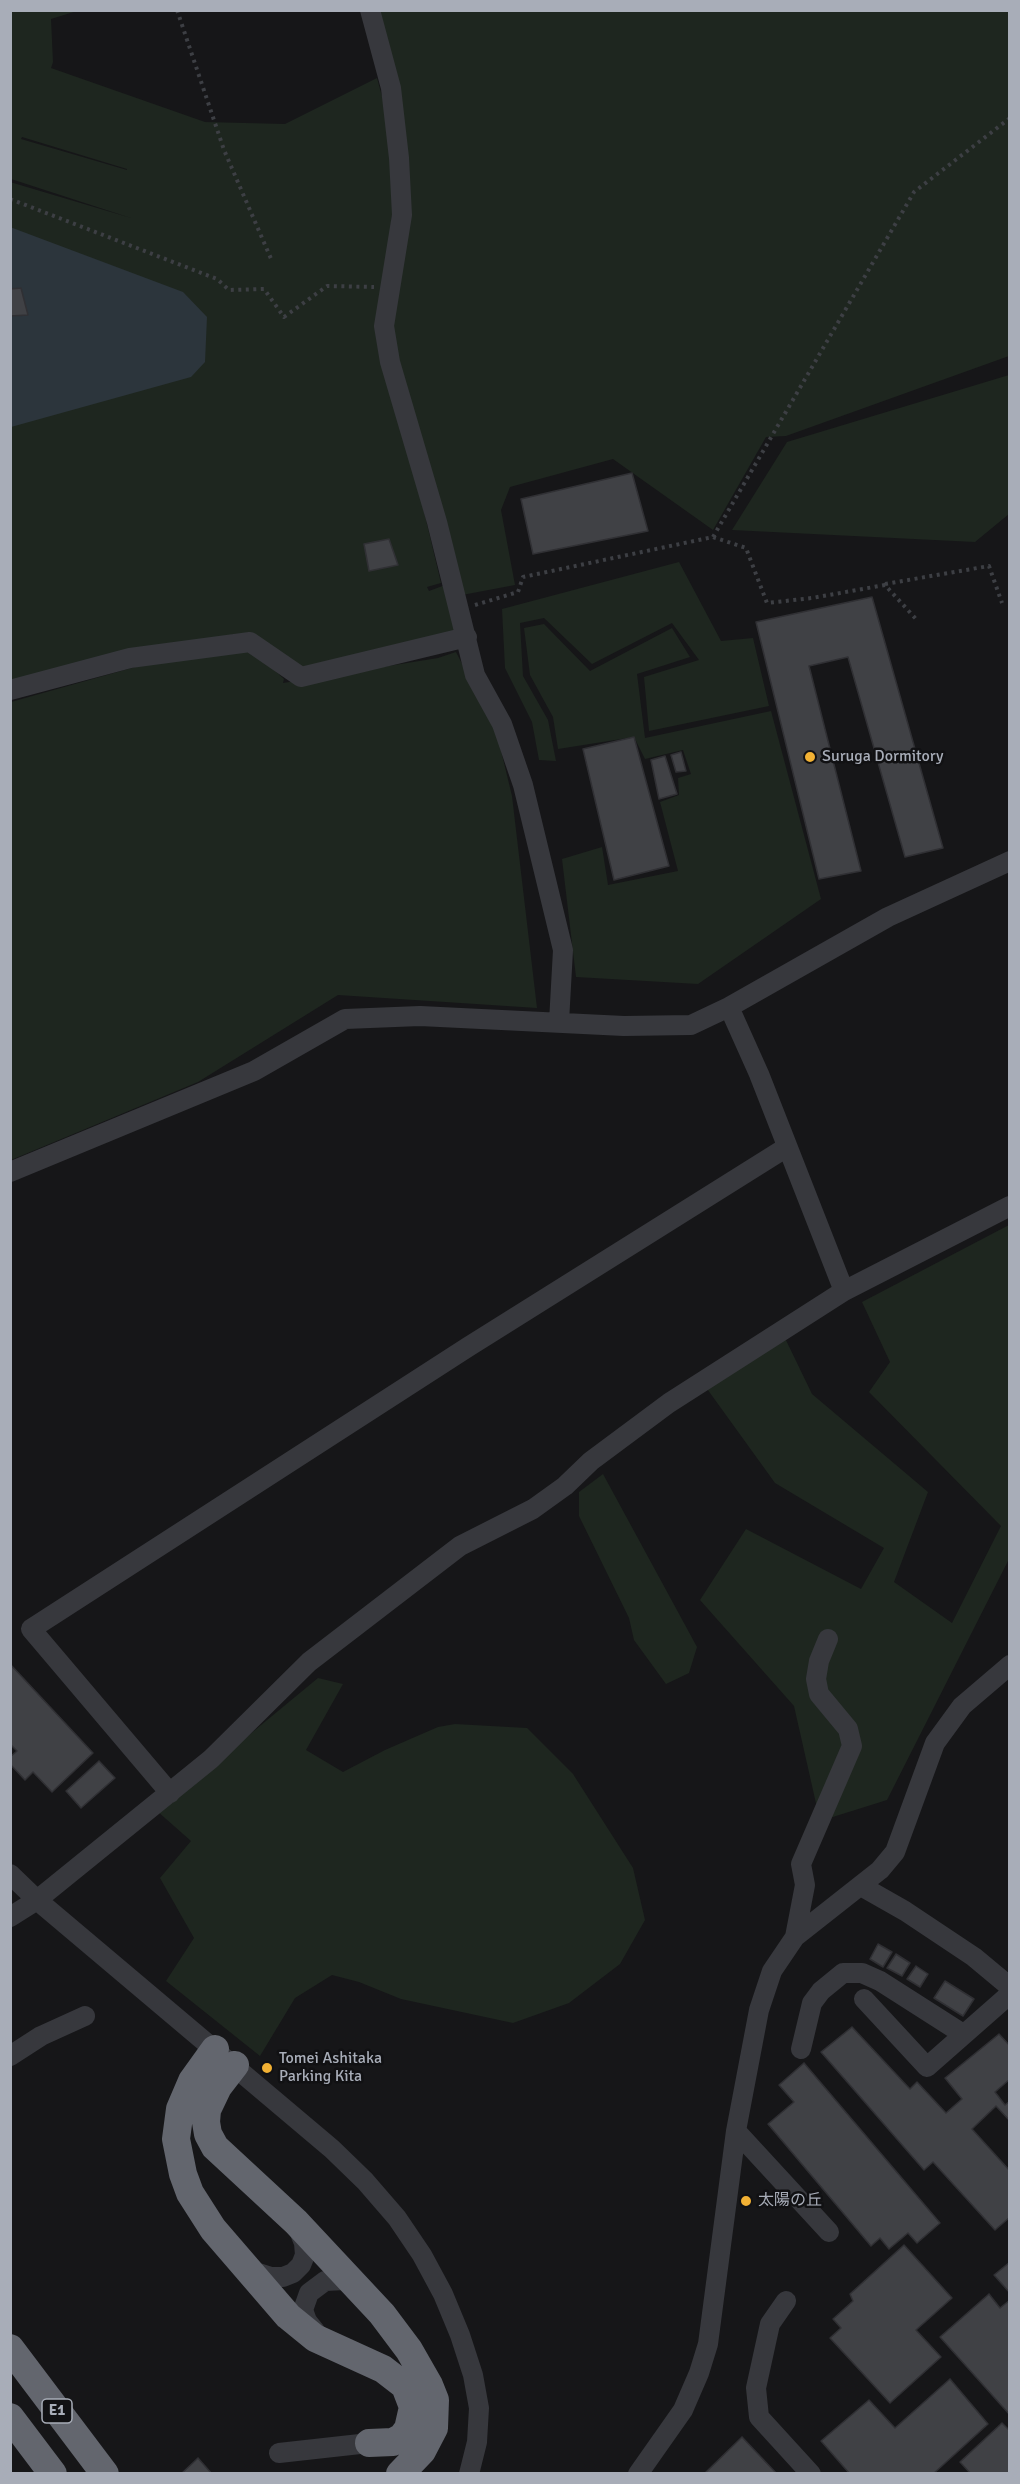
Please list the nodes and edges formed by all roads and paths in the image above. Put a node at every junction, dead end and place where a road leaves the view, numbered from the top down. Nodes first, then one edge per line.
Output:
1 (177, 10) edge
2 (370, 10) edge
3 (1010, 118) edge
4 (10, 199) edge
5 (272, 261) dead end
6 (390, 288) junction
7 (713, 537) junction
8 (885, 585) junction
9 (1002, 603) dead end
10 (460, 610) junction
11 (916, 619) dead end
12 (467, 638) junction
13 (10, 690) edge
14 (1010, 861) edge
15 (729, 1007) junction
16 (559, 1022) junction
17 (787, 1147) junction
18 (10, 1172) edge
19 (1010, 1206) edge
20 (844, 1292) junction
21 (828, 1639) dead end
22 (1010, 1665) edge
23 (170, 1793) junction
24 (10, 1874) edge
25 (861, 1886) junction
26 (37, 1900) junction
27 (10, 1917) edge
28 (795, 1937) junction
29 (1010, 1987) edge
30 (1010, 1994) edge
31 (864, 1999) dead end
32 (85, 2016) dead end
33 (963, 2034) junction
34 (801, 2049) dead end
35 (10, 2056) edge
36 (225, 2057) junction
37 (736, 2131) junction
38 (296, 2222) junction
39 (829, 2232) dead end
40 (248, 2270) junction
41 (359, 2289) junction
42 (786, 2301) dead end
43 (324, 2343) junction
44 (10, 2348) edge
45 (10, 2417) edge
46 (369, 2442) joint
47 (279, 2453) dead end
48 (53, 2474) edge
49 (105, 2474) edge
50 (400, 2474) edge
51 (469, 2474) edge
52 (638, 2474) edge
53 (811, 2474) edge

1 - 5 path
2 - 6 street
3 - 7 path
4 - 6 path
6 - 10 street
7 - 8 path
7 - 10 path
8 - 9 path
8 - 11 path
10 - 12 street
12 - 13 street
12 - 16 street
14 - 15 street
15 - 16 street
15 - 17 street
16 - 18 street
17 - 20 street
17 - 23 street
19 - 20 street
20 - 23 street
21 - 28 street
22 - 25 street
23 - 26 street
24 - 26 street
25 - 28 street
25 - 29 street
26 - 27 street
26 - 36 street
28 - 37 street
30 - 33 street
31 - 33 street
32 - 35 street
33 - 34 street
36 - 38 highway
36 - 40 highway
36 - 51 street
37 - 39 street
37 - 52 street
38 - 40 street
38 - 41 highway
40 - 43 highway
41 - 43 street
41 - 50 highway
42 - 53 street
43 - 46 highway
44 - 49 highway, E1
45 - 48 highway, E1
46 - 47 street

